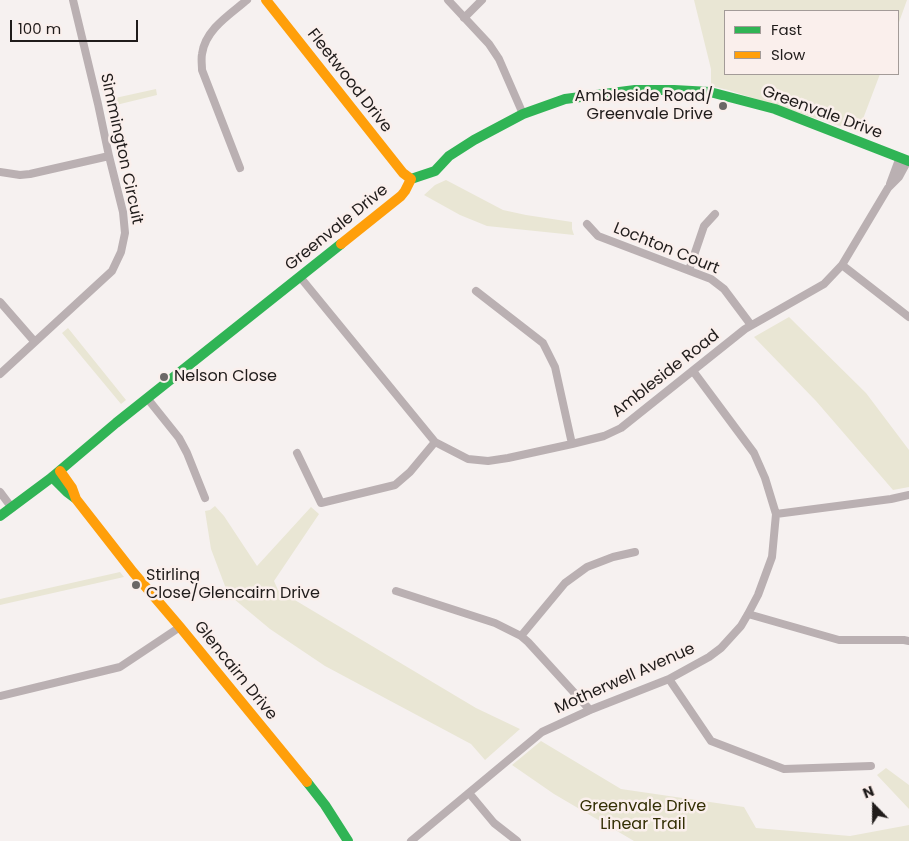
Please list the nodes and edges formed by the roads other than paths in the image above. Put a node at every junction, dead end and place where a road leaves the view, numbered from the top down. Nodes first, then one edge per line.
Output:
1 (73, 0) edge
2 (247, 0) edge
3 (266, 0) edge
4 (448, 0) edge
5 (482, 0) edge
6 (464, 18) junction
7 (523, 114) junction
8 (109, 156) junction
9 (906, 160) edge
10 (240, 168) dead end
11 (0, 172) edge
12 (411, 179) junction
13 (715, 214) dead end
14 (587, 224) dead end
15 (842, 265) junction
16 (689, 270) junction
17 (300, 277) junction
18 (476, 291) dead end
19 (0, 302) edge
20 (909, 317) edge
21 (751, 325) junction
22 (34, 341) junction
23 (693, 371) junction
24 (0, 374) edge
25 (147, 398) junction
26 (435, 442) junction
27 (572, 444) junction
28 (297, 453) dead end
29 (56, 474) junction
30 (0, 492) edge
31 (909, 495) edge
32 (205, 498) dead end
33 (12, 508) junction
34 (776, 514) junction
35 (0, 516) edge
36 (635, 552) dead end
37 (396, 591) dead end
38 (748, 614) junction
39 (180, 627) junction
40 (521, 636) junction
41 (909, 641) edge
42 (669, 679) junction
43 (0, 696) edge
44 (590, 710) junction
45 (871, 766) dead end
46 (469, 792) junction
47 (348, 841) edge
48 (411, 841) edge
49 (517, 841) edge

1 - 8 street, Simmington Circuit
2 - 10 street
3 - 12 street, Fleetwood Drive
4 - 6 street
5 - 6 street
6 - 7 street
7 - 9 street, Greenvale Drive
7 - 12 street, Greenvale Drive
8 - 11 street
8 - 22 street, Simmington Circuit
9 - 15 street, Ambleside Road
12 - 17 street, Greenvale Drive
13 - 16 street
14 - 16 street, Lochton Court
15 - 20 street
15 - 21 street, Ambleside Road
16 - 21 street, Lochton Court
17 - 25 street, Greenvale Drive
17 - 26 street, Ambleside Road
18 - 27 street
19 - 22 street
21 - 23 street, Ambleside Road
22 - 24 street, Simmington Circuit
23 - 27 street, Ambleside Road
23 - 34 street, Motherwell Avenue
25 - 29 street, Greenvale Drive
25 - 32 street
26 - 27 street, Ambleside Road
26 - 28 street
29 - 33 street, Greenvale Drive
29 - 39 street, Glencairn Drive
30 - 33 street
31 - 34 street
33 - 35 street, Greenvale Drive
34 - 38 street, Motherwell Avenue
36 - 40 street
37 - 40 street
38 - 41 street
38 - 42 street, Motherwell Avenue
39 - 43 street
39 - 47 street, Glencairn Drive
40 - 44 street
42 - 44 street, Motherwell Avenue
42 - 45 street
44 - 46 street, Motherwell Avenue
46 - 48 street, Motherwell Avenue
46 - 49 street

